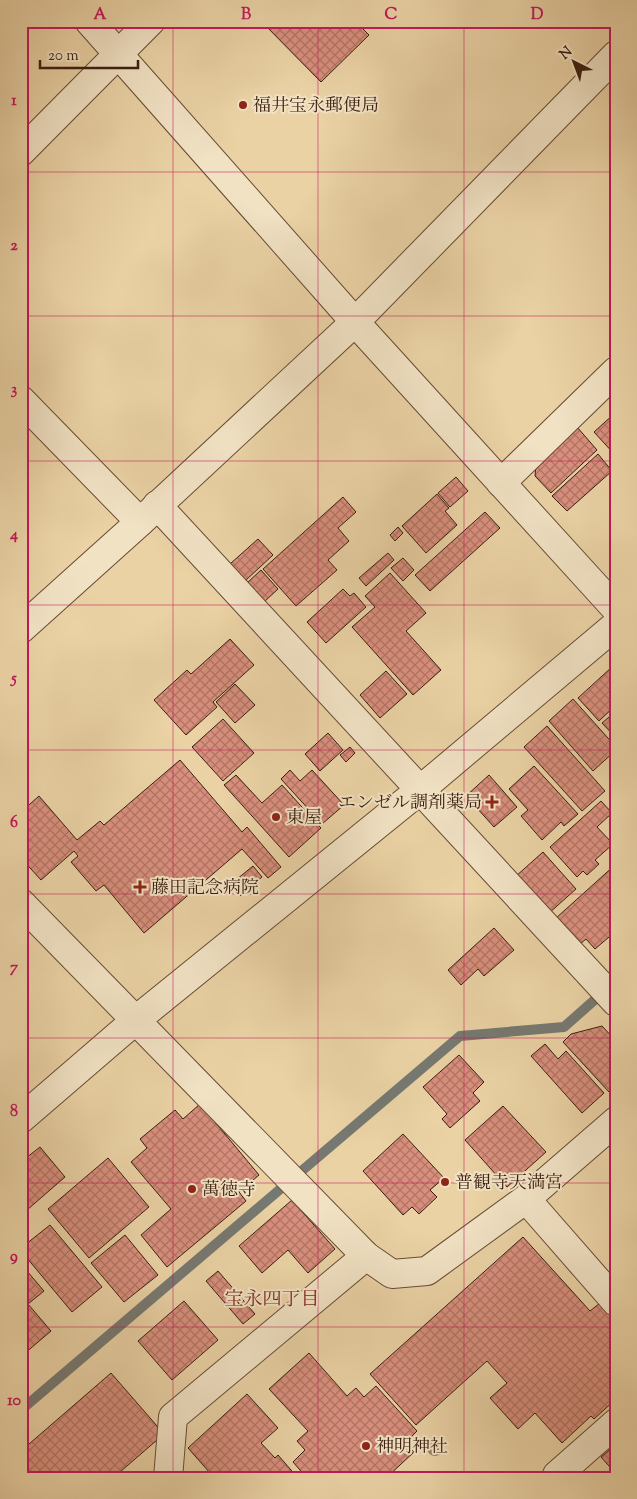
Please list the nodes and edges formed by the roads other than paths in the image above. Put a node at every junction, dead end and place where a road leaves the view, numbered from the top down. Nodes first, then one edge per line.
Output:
1 (89, 21) edge
2 (151, 21) edge
3 (118, 54) junction
4 (616, 55) edge
5 (21, 152) edge
6 (355, 322) junction
7 (616, 371) edge
8 (21, 400) edge
9 (501, 483) junction
10 (149, 514) junction
11 (616, 609) edge
12 (616, 625) edge
13 (21, 629) edge
14 (420, 790) junction
15 (21, 903) edge
16 (614, 1000) edge
17 (136, 1020) junction
18 (21, 1120) edge
19 (616, 1121) edge
20 (526, 1199) junction
21 (366, 1256) junction
22 (616, 1302) edge
23 (616, 1423) edge
24 (168, 1478) edge
25 (559, 1478) edge

1 - 3 street
2 - 3 street
3 - 5 street
3 - 6 street
4 - 6 street
6 - 9 street
6 - 10 street
7 - 9 street
8 - 10 street
9 - 11 street
10 - 13 street
10 - 14 street
12 - 14 street
14 - 16 street
14 - 17 street
15 - 17 street
17 - 18 street
17 - 21 street
19 - 20 street
20 - 21 street
20 - 22 street
21 - 24 street
23 - 25 street

